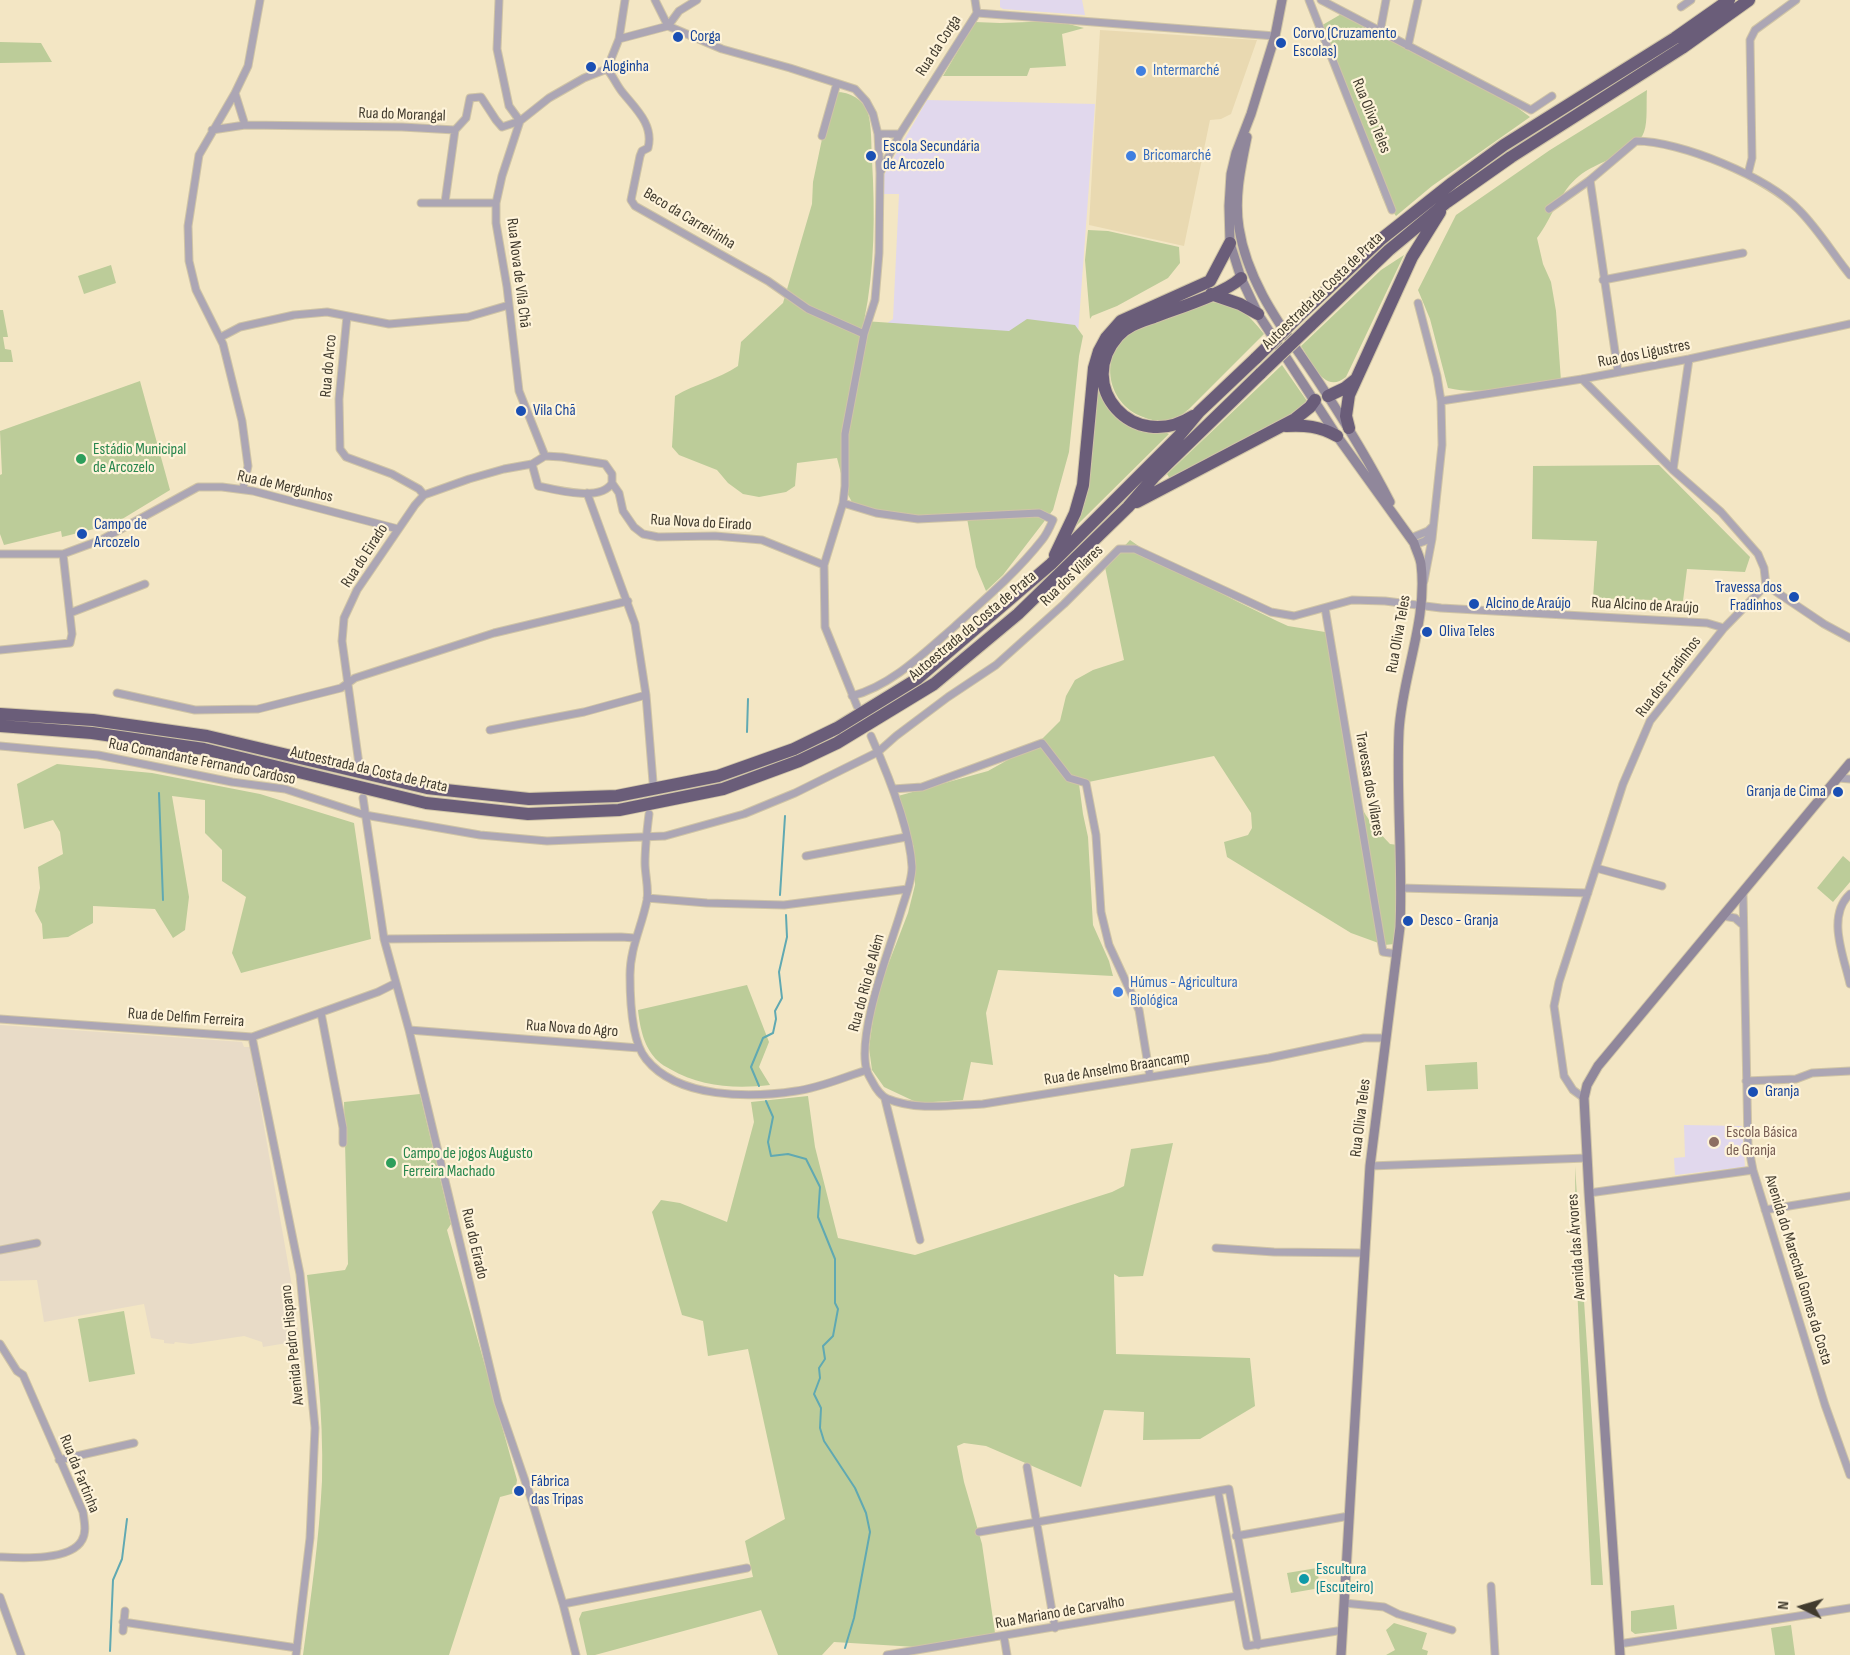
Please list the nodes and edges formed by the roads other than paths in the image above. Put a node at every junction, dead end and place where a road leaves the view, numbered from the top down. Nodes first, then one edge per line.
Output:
1 (260, 0) edge
2 (499, 0) edge
3 (625, 0) edge
4 (655, 0) edge
5 (697, 0) edge
6 (975, 0) edge
7 (1282, 0) edge
8 (1309, 0) edge
9 (1321, 0) edge
10 (1386, 0) edge
11 (1418, 0) edge
12 (1691, 0) edge
13 (1729, 0) edge
14 (1749, 0) edge
15 (1797, 0) edge
16 (1681, 7) dead end
17 (976, 12) junction
18 (668, 26) junction
19 (1380, 32) junction
20 (1275, 36) junction
21 (618, 39) junction
22 (1408, 46) junction
23 (607, 69) junction
24 (837, 83) junction
25 (235, 93) junction
26 (1552, 96) dead end
27 (1251, 114) junction
28 (520, 121) junction
29 (245, 126) junction
30 (212, 130) junction
31 (455, 130) junction
32 (878, 134) junction
33 (900, 134) junction
34 (822, 136) dead end
35 (880, 173) junction
36 (1748, 174) junction
37 (1590, 180) junction
38 (445, 202) junction
39 (1447, 202) junction
40 (421, 203) dead end
41 (496, 203) junction
42 (1549, 209) dead end
43 (1392, 210) dead end
44 (1230, 243) junction
45 (1743, 253) dead end
46 (1248, 262) junction
47 (1850, 275) edge
48 (1241, 278) junction
49 (1603, 280) junction
50 (1210, 281) junction
51 (1257, 286) junction
52 (1211, 294) junction
53 (1418, 303) dead end
54 (509, 305) junction
55 (1258, 314) junction
56 (347, 316) junction
57 (1850, 324) edge
58 (864, 334) junction
59 (221, 337) junction
60 (1689, 359) junction
61 (1618, 372) junction
62 (1357, 378) junction
63 (1582, 379) junction
64 (1320, 396) junction
65 (1441, 401) junction
66 (1199, 412) junction
67 (1281, 426) junction
68 (1349, 428) junction
69 (1337, 436) junction
70 (544, 456) junction
71 (532, 464) junction
72 (1673, 470) junction
73 (612, 483) junction
74 (243, 489) junction
75 (587, 493) junction
76 (424, 495) junction
77 (843, 503) junction
78 (1128, 507) junction
79 (1401, 523) junction
80 (398, 529) junction
81 (1432, 531) junction
82 (1413, 542) junction
83 (0, 554) edge
84 (63, 554) junction
85 (1051, 564) junction
86 (824, 566) junction
87 (145, 584) dead end
88 (1766, 585) junction
89 (1422, 588) junction
90 (628, 601) junction
91 (1420, 605) junction
92 (1325, 608) junction
93 (70, 613) junction
94 (1724, 628) junction
95 (1850, 638) edge
96 (0, 650) edge
97 (348, 682) junction
98 (117, 693) dead end
99 (646, 695) junction
100 (852, 696) junction
101 (857, 706) dead end
102 (0, 714) edge
103 (0, 726) edge
104 (490, 730) dead end
105 (871, 736) dead end
106 (0, 746) edge
107 (878, 752) junction
108 (358, 764) dead end
109 (1850, 764) edge
110 (1838, 778) junction
111 (1850, 779) edge
112 (653, 782) dead end
113 (893, 789) junction
114 (363, 798) dead end
115 (650, 813) dead end
116 (365, 815) junction
117 (906, 837) junction
118 (646, 838) junction
119 (806, 856) dead end
120 (1596, 868) junction
121 (1662, 886) dead end
122 (1401, 888) junction
123 (908, 889) junction
124 (1588, 893) junction
125 (1743, 893) junction
126 (1850, 894) edge
127 (647, 898) junction
128 (1724, 916) junction
129 (1743, 925) junction
130 (635, 938) junction
131 (384, 939) junction
132 (1397, 954) junction
133 (396, 983) junction
134 (1850, 984) edge
135 (321, 1013) junction
136 (0, 1019) edge
137 (409, 1030) junction
138 (252, 1037) junction
139 (1386, 1038) junction
140 (639, 1048) junction
141 (867, 1070) junction
142 (1850, 1071) edge
143 (1150, 1077) junction
144 (1746, 1082) junction
145 (1584, 1098) junction
146 (885, 1099) junction
147 (343, 1143) dead end
148 (1587, 1158) junction
149 (1370, 1166) junction
150 (1753, 1170) junction
151 (1589, 1193) junction
152 (1850, 1196) edge
153 (1765, 1210) junction
154 (920, 1240) dead end
155 (37, 1243) dead end
156 (1216, 1248) dead end
157 (0, 1250) edge
158 (1365, 1253) junction
159 (0, 1344) edge
160 (134, 1443) dead end
161 (59, 1460) junction
162 (1027, 1467) dead end
163 (1850, 1475) edge
164 (1218, 1491) junction
165 (1349, 1516) junction
166 (1035, 1522) junction
167 (979, 1532) dead end
168 (1238, 1536) junction
169 (1227, 1538) junction
170 (0, 1557) edge
171 (747, 1568) dead end
172 (1491, 1586) dead end
173 (1237, 1596) junction
174 (0, 1597) edge
175 (1344, 1603) junction
176 (563, 1604) junction
177 (1850, 1608) edge
178 (125, 1611) dead end
179 (123, 1622) junction
180 (1055, 1628) junction
181 (1343, 1630) junction
182 (1452, 1630) dead end
183 (123, 1631) dead end
184 (1004, 1637) junction
185 (1619, 1644) junction
186 (1258, 1645) junction
187 (297, 1651) edge
188 (920, 1652) edge
189 (21, 1655) edge
190 (576, 1655) edge
191 (887, 1655) edge
192 (1007, 1655) edge
193 (1341, 1655) edge
194 (1495, 1655) edge
195 (1620, 1655) edge

1 - 25 street
2 - 28 street
3 - 21 street
4 - 18 street
5 - 18 street
6 - 17 street
7 - 20 main road, Rua Oliva Teles
8 - 43 street, Rua Oliva Teles
9 - 19 street
10 - 19 street
11 - 22 street
12 - 16 street
13 - 66 highway, Autoestrada da Costa de Prata, bridge
14 - 39 highway, Autoestrada da Costa de Prata
15 - 36 street
17 - 20 street, Rua da Corga
17 - 33 street, Rua da Corga
18 - 21 street
18 - 24 street
19 - 22 street
20 - 27 main road, Rua Oliva Teles
21 - 23 street
22 - 26 street
23 - 28 street
23 - 58 street, Beco da Carreirinha
24 - 32 street
24 - 34 street
25 - 29 street
25 - 30 street
27 - 44 main road, Rua Oliva Teles
27 - 46 main road, Rua Oliva Teles
28 - 31 street, Rua do Morangal
28 - 41 street, Rua Nova de Vila Chã
29 - 30 street, Rua do Morangal
29 - 31 street, Rua do Morangal
30 - 59 street
31 - 38 street
32 - 33 street
32 - 35 street
33 - 35 street, Rua da Corga
35 - 58 street
36 - 37 street
36 - 47 street
37 - 42 street
37 - 49 street
38 - 40 street
38 - 41 street
39 - 62 highway
39 - 78 highway, Autoestrada da Costa de Prata, bridge
41 - 54 street, Rua Nova de Vila Chã
44 - 48 main road, Rua Oliva Teles
44 - 50 highway
45 - 49 street
46 - 48 main road
46 - 51 main road, Rua Oliva Teles
48 - 50 highway
48 - 51 main road
48 - 52 highway
48 - 55 main road, Rua Oliva Teles
49 - 61 street
50 - 85 highway
51 - 64 main road, Rua Oliva Teles
52 - 55 highway
52 - 66 highway
53 - 65 street, Rua Oliva Teles
54 - 56 street, Rua do Arco
54 - 70 street, Rua Nova de Vila Chã
55 - 64 main road, Rua Oliva Teles
56 - 59 street
56 - 76 street, Rua do Arco
57 - 60 street, Rua dos Ligustres
58 - 77 street
59 - 74 street
60 - 61 street, Rua dos Ligustres
60 - 72 street
61 - 63 street, Rua dos Ligustres
62 - 64 highway
62 - 68 highway
63 - 65 street, Rua dos Ligustres
63 - 72 street
64 - 67 highway
64 - 68 main road, Rua Oliva Teles
64 - 69 main road, Rua Oliva Teles
65 - 81 street, Rua Oliva Teles
66 - 85 highway, Autoestrada da Costa de Prata
67 - 69 highway
67 - 78 highway
68 - 79 main road, Rua Oliva Teles
69 - 79 main road, Rua Oliva Teles
70 - 71 street
70 - 73 street, Rua Nova do Eirado
71 - 75 street
71 - 76 street
72 - 88 street
73 - 75 street
73 - 86 street, Rua Nova do Eirado
74 - 80 street, Rua de Mergunhos
74 - 84 street, Rua de Mergunhos
75 - 90 street
76 - 80 street, Rua do Eirado
77 - 86 street
77 - 100 street
78 - 103 highway, Autoestrada da Costa de Prata
79 - 82 main road, Rua Oliva Teles
80 - 97 street, Rua do Eirado
81 - 82 street
81 - 89 street, Rua Oliva Teles
82 - 89 main road, Rua Oliva Teles
83 - 84 street, Rua de Mergunhos
84 - 93 street
85 - 102 highway, Autoestrada da Costa de Prata
86 - 100 street
87 - 93 street
88 - 94 street, Rua dos Fradinhos
88 - 95 street
89 - 91 main road, Rua Oliva Teles
90 - 97 street
90 - 99 street
91 - 92 street, Rua dos Vilares
91 - 94 street, Rua Alcino de Araújo
91 - 122 main road, Rua Oliva Teles
92 - 107 street, Rua dos Vilares
92 - 132 street, Travessa dos Vilares
93 - 96 street
94 - 120 street, Rua dos Fradinhos
97 - 98 street
97 - 108 street, Rua do Eirado
99 - 104 street
99 - 112 street
100 - 101 street
105 - 107 street, Rua do Rio de Além
106 - 116 street, Rua Comandante Fernando Cardoso
107 - 113 street, Rua do Rio de Além
107 - 118 street, Rua dos Vilares
109 - 110 main road, Avenida das Árvores
110 - 111 street
110 - 125 main road, Avenida das Árvores
113 - 117 street, Rua do Rio de Além
113 - 143 street
114 - 116 street, Rua do Eirado
115 - 118 street, Rua Nova do Agro
116 - 118 street, Rua Comandante Fernando Cardoso
116 - 131 street, Rua do Eirado
117 - 119 street
117 - 123 street, Rua do Rio de Além
118 - 127 street, Rua Nova do Agro
120 - 121 street
120 - 124 street, Rua dos Fradinhos
122 - 124 street
122 - 132 main road, Rua Oliva Teles
123 - 127 street
123 - 141 street, Rua do Rio de Além
124 - 145 street, Rua dos Fradinhos
125 - 128 main road, Avenida das Árvores
125 - 129 street, Avenida do Marechal Gomes da Costa
126 - 134 street
127 - 130 street, Rua Nova do Agro
128 - 129 street
128 - 145 main road, Avenida das Árvores
129 - 144 street, Avenida do Marechal Gomes da Costa
130 - 131 street
130 - 140 street, Rua Nova do Agro
131 - 133 street, Rua do Eirado
132 - 139 main road, Rua Oliva Teles
133 - 135 street, Rua de Delfim Ferreira
133 - 137 street, Rua do Eirado
135 - 138 street, Rua de Delfim Ferreira
135 - 147 street
136 - 138 street, Rua de Delfim Ferreira
137 - 140 street, Rua Nova do Agro
137 - 176 street, Rua do Eirado
138 - 187 street, Avenida Pedro Hispano
139 - 143 street, Rua de Anselmo Braancamp
139 - 149 main road, Rua Oliva Teles
140 - 141 street
141 - 146 street
142 - 144 street
143 - 146 street, Rua de Anselmo Braancamp
144 - 150 street, Avenida do Marechal Gomes da Costa
145 - 148 main road, Avenida das Árvores
146 - 154 street
148 - 149 street
148 - 151 main road, Avenida das Árvores
149 - 158 main road, Rua Oliva Teles
150 - 151 street
150 - 153 street, Avenida do Marechal Gomes da Costa
151 - 185 main road, Avenida das Árvores
152 - 153 street
153 - 163 street, Avenida do Marechal Gomes da Costa
155 - 157 street
156 - 158 street
158 - 165 main road, Rua Oliva Teles
159 - 161 street, Rua da Fartinha
160 - 161 street
161 - 170 street, Rua da Fartinha
162 - 166 street
164 - 166 street
164 - 168 street
164 - 169 street
165 - 168 street
165 - 175 main road, Rua Oliva Teles
166 - 167 street
166 - 180 street
168 - 169 street
168 - 186 street
169 - 173 street
171 - 176 street
172 - 194 street
173 - 180 street, Rua Mariano de Carvalho
173 - 186 street
174 - 189 street
175 - 181 main road, Rua Oliva Teles
175 - 182 street
176 - 190 street, Rua do Eirado
177 - 185 street
178 - 179 street
179 - 183 street
179 - 187 street
180 - 184 street, Rua Mariano de Carvalho
181 - 186 street
181 - 193 main road, Rua Oliva Teles
184 - 188 street, Rua Mariano de Carvalho
184 - 192 street
185 - 195 main road, Avenida das Árvores
188 - 191 street, Rua Mariano de Carvalho

